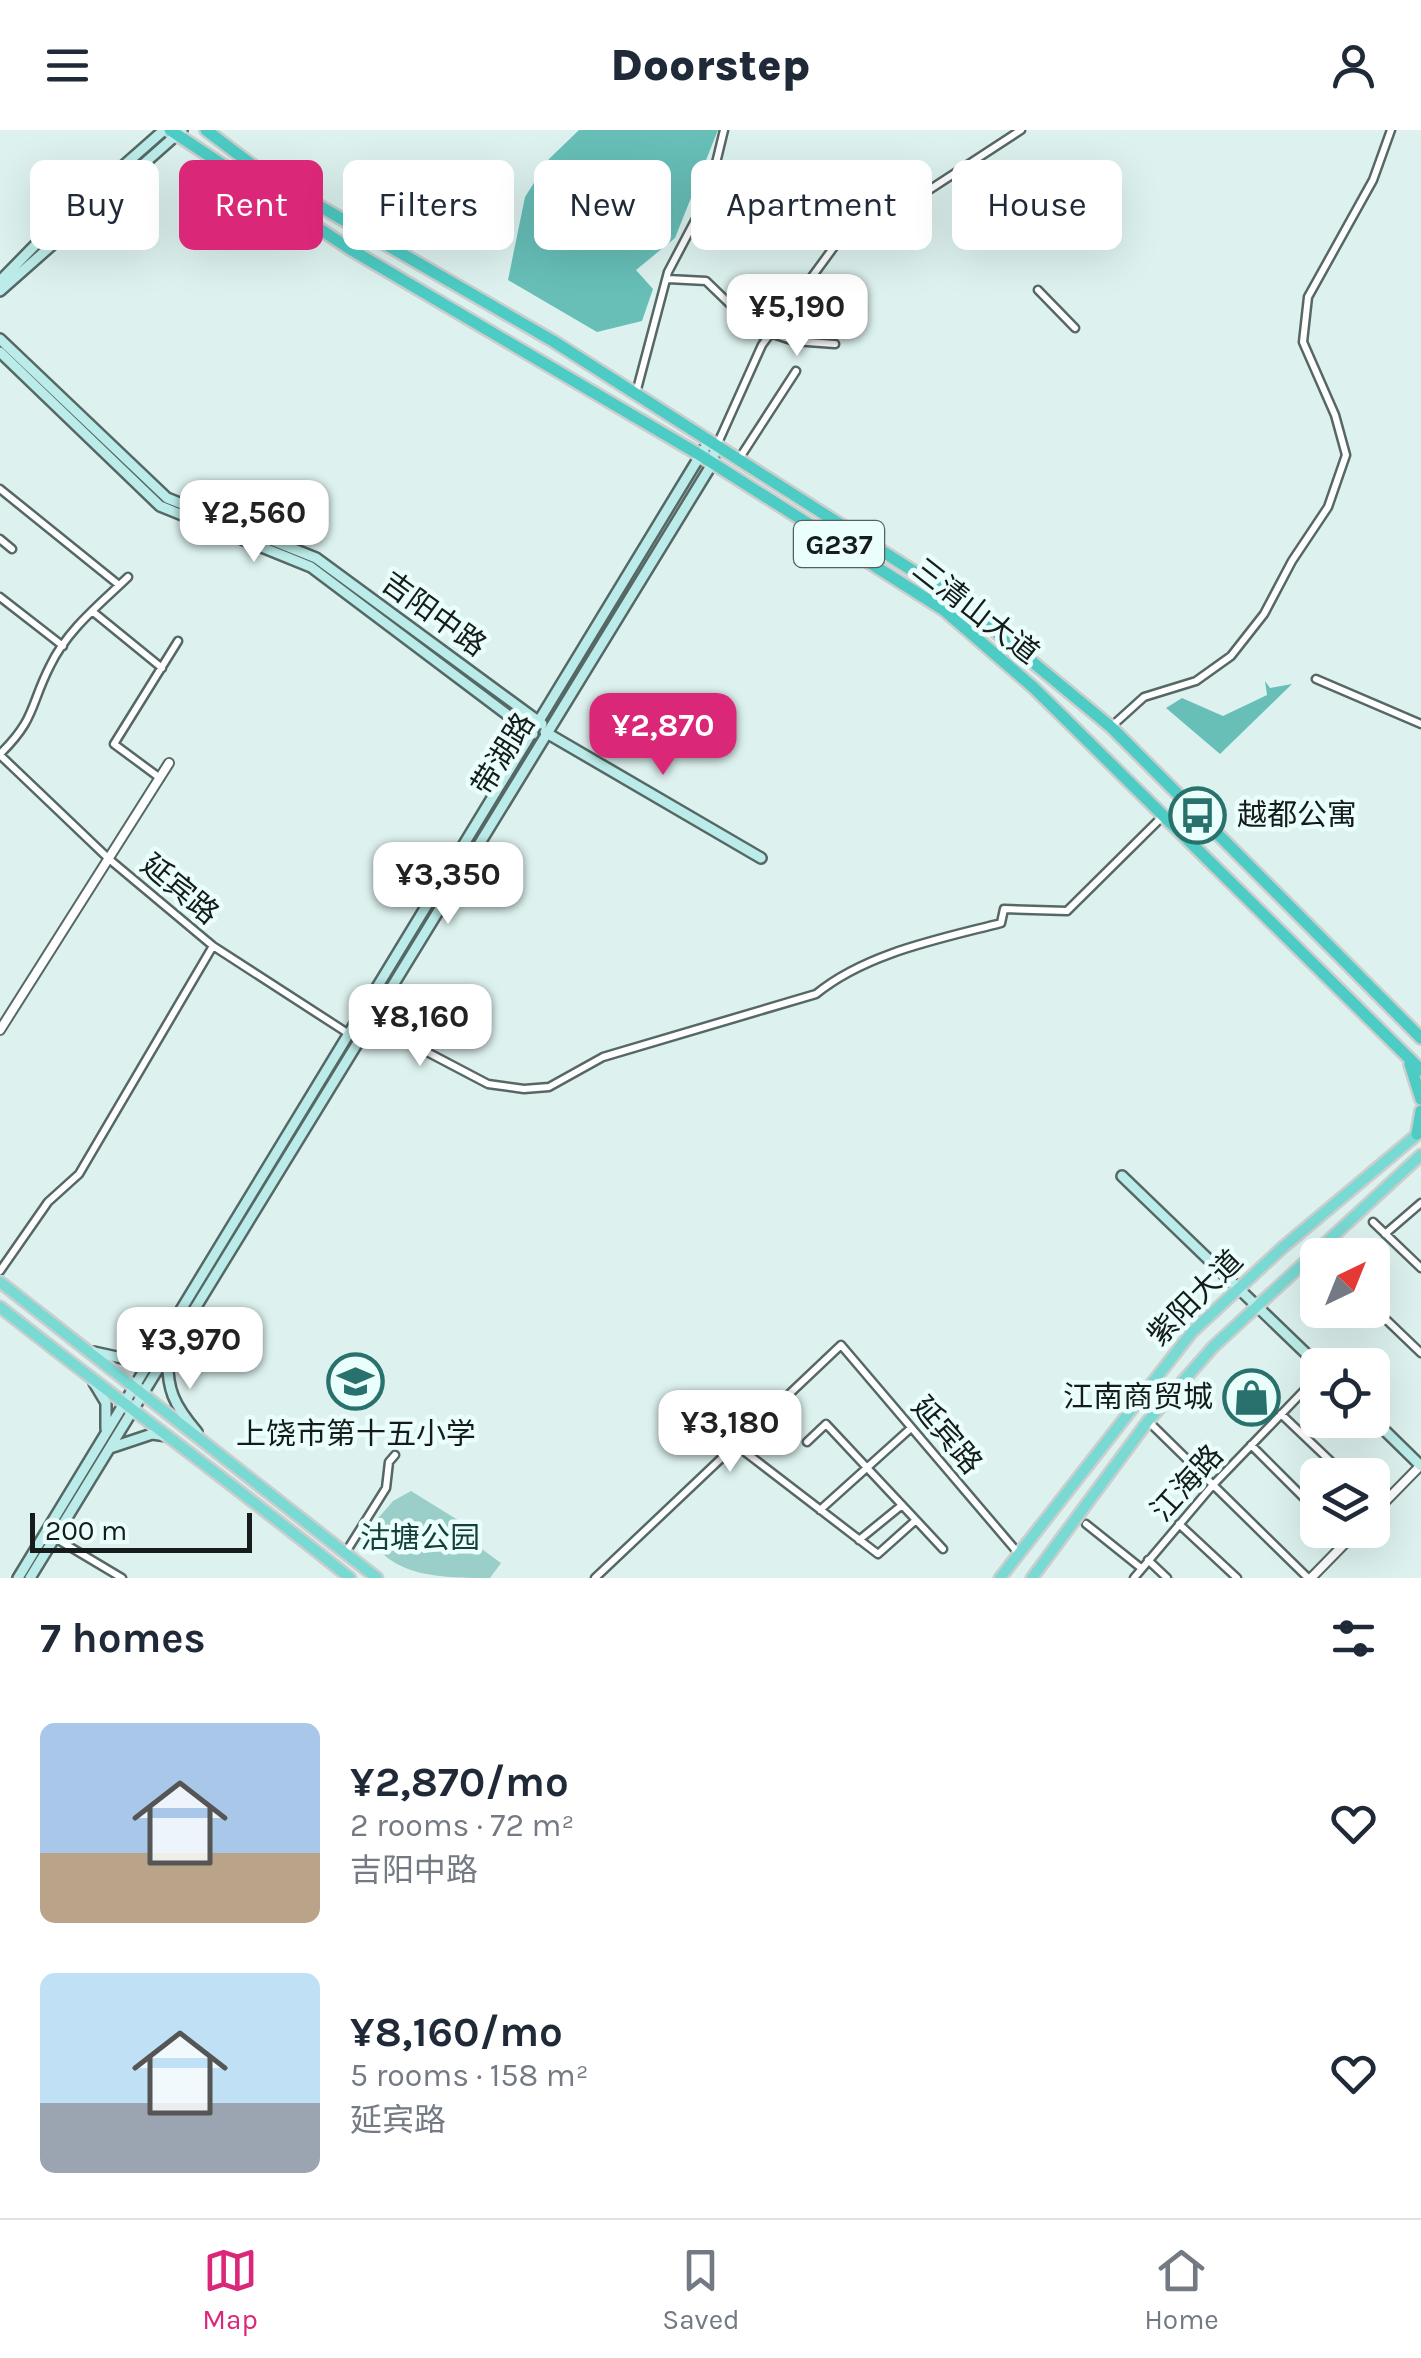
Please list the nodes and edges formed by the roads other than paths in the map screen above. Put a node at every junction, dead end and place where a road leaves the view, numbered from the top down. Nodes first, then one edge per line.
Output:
1 (206, 130) edge
2 (724, 130) edge
3 (1022, 130) edge
4 (1391, 130) edge
5 (173, 131) edge
6 (668, 279) junction
7 (0, 281) edge
8 (0, 290) edge
9 (1038, 290) dead end
10 (1076, 328) dead end
11 (768, 336) junction
12 (0, 339) edge
13 (834, 344) dead end
14 (0, 352) edge
15 (796, 371) dead end
16 (636, 394) junction
17 (712, 443) junction
18 (700, 456) junction
19 (739, 460) junction
20 (712, 464) junction
21 (0, 489) edge
22 (0, 540) edge
23 (12, 549) dead end
24 (128, 577) dead end
25 (119, 585) junction
26 (0, 598) edge
27 (92, 611) junction
28 (178, 641) dead end
29 (63, 646) junction
30 (162, 668) junction
31 (1316, 679) dead end
32 (1421, 724) edge
33 (1111, 727) junction
34 (541, 731) junction
35 (0, 754) edge
36 (170, 763) dead end
37 (160, 778) junction
38 (1165, 814) junction
39 (761, 858) dead end
40 (109, 859) junction
41 (213, 946) junction
42 (368, 1021) junction
43 (1, 1028) edge
44 (348, 1034) junction
45 (1421, 1038) edge
46 (1407, 1056) junction
47 (1421, 1070) edge
48 (1421, 1100) edge
49 (1421, 1111) edge
50 (1419, 1133) edge
51 (1421, 1158) edge
52 (1122, 1176) dead end
53 (1421, 1203) edge
54 (1373, 1222) dead end
55 (1386, 1234) junction
56 (1421, 1268) edge
57 (0, 1271) edge
58 (0, 1282) edge
59 (1238, 1287) junction
60 (1257, 1306) junction
61 (0, 1307) edge
62 (1390, 1323) edge
63 (163, 1347) junction
64 (83, 1348) junction
65 (1300, 1348) edge
66 (1421, 1353) edge
67 (93, 1380) junction
68 (137, 1390) junction
69 (1300, 1395) edge
70 (128, 1408) junction
71 (1282, 1414) junction
72 (1148, 1421) junction
73 (911, 1428) junction
74 (1390, 1435) edge
75 (169, 1436) junction
76 (202, 1438) junction
77 (806, 1442) dead end
78 (736, 1445) junction
79 (1251, 1445) junction
80 (105, 1446) junction
81 (395, 1456) dead end
82 (1327, 1458) edge
83 (1421, 1465) edge
84 (868, 1469) junction
85 (1212, 1486) junction
86 (1300, 1494) edge
87 (1390, 1494) edge
88 (902, 1505) junction
89 (820, 1510) junction
90 (916, 1520) junction
91 (1086, 1524) dead end
92 (1179, 1524) junction
93 (55, 1538) junction
94 (859, 1540) junction
95 (1340, 1548) edge
96 (944, 1549) dead end
97 (345, 1554) junction
98 (1019, 1554) junction
99 (1148, 1560) junction
100 (1141, 1568) junction
101 (18, 1578) edge
102 (30, 1578) edge
103 (122, 1578) edge
104 (350, 1578) edge
105 (377, 1578) edge
106 (594, 1578) edge
107 (1000, 1578) edge
108 (1032, 1578) edge
109 (1134, 1578) edge
110 (1168, 1578) edge
111 (1237, 1578) edge
112 (1310, 1578) edge

1 - 16 highway, 三清山大道 / G237
2 - 6 street
3 - 11 street, 带湖路
4 - 33 street
5 - 7 main road
5 - 8 main road
5 - 18 highway, 三清山大道 / G237
6 - 11 street
6 - 16 street
9 - 10 street
11 - 13 street
11 - 17 street, 带湖路
12 - 34 main road, 吉阳中路
14 - 34 main road, 吉阳中路
15 - 19 street
16 - 17 highway, 三清山大道 / G237
17 - 18 main road, 带湖路
17 - 19 highway, 三清山大道 / G237
17 - 20 main road, 带湖路
18 - 20 highway, 三清山大道 / G237
18 - 34 main road, 带湖路
19 - 33 highway, 三清山大道 / G237
20 - 34 main road, 带湖路
20 - 38 highway, 三清山大道 / G237
21 - 25 street
22 - 23 street
24 - 25 street
25 - 27 street
26 - 29 street
27 - 29 street
27 - 30 street
28 - 30 street
29 - 35 street
30 - 37 street
31 - 32 street
33 - 45 highway, 三清山大道 / G237
34 - 39 main road, 吉阳中路
34 - 42 main road, 带湖路
34 - 44 main road, 带湖路
35 - 40 street, 延宾路
36 - 37 street
37 - 40 street
38 - 42 street
38 - 46 highway, 三清山大道 / G237
40 - 41 street, 延宾路
40 - 43 street
41 - 44 street, 延宾路
41 - 57 street
42 - 63 main road, 带湖路
44 - 63 main road, 带湖路
46 - 47 highway, 三清山大道 / G237
46 - 48 highway
49 - 50 highway
50 - 59 main road, 紫阳大道
51 - 60 main road, 紫阳大道
52 - 59 main road
53 - 55 street
54 - 55 street
55 - 56 street
58 - 64 main road
59 - 60 main road
59 - 98 main road, 紫阳大道
60 - 65 main road
60 - 72 main road, 紫阳大道
61 - 67 main road
62 - 66 street
63 - 64 main road
63 - 68 main road, 带湖路
63 - 76 main road
64 - 68 main road
67 - 70 main road
67 - 80 main road
68 - 70 main road, 带湖路
68 - 76 main road
69 - 71 street, 江海路
70 - 75 main road
70 - 80 main road, 带湖路
71 - 79 street, 江海路
71 - 82 street
72 - 85 street
72 - 108 main road, 紫阳大道
73 - 78 street, 延宾路
73 - 84 street
73 - 98 street, 延宾路
74 - 83 main road
75 - 80 main road
75 - 104 main road
76 - 97 main road
77 - 84 street
78 - 89 street
78 - 106 street
79 - 85 street, 江海路
79 - 86 street
80 - 93 main road, 带湖路
80 - 101 main road, 带湖路
81 - 97 street
83 - 87 street
84 - 88 street
84 - 89 street
85 - 92 street, 江海路
85 - 112 street
88 - 90 street
88 - 94 street
89 - 94 street
90 - 94 street
90 - 96 street
91 - 100 street
92 - 99 street, 江海路
92 - 111 street
93 - 102 main road, 带湖路
93 - 103 street
95 - 112 street
97 - 105 main road
98 - 107 main road, 紫阳大道
99 - 100 street, 江海路
99 - 110 street
100 - 109 street, 江海路

